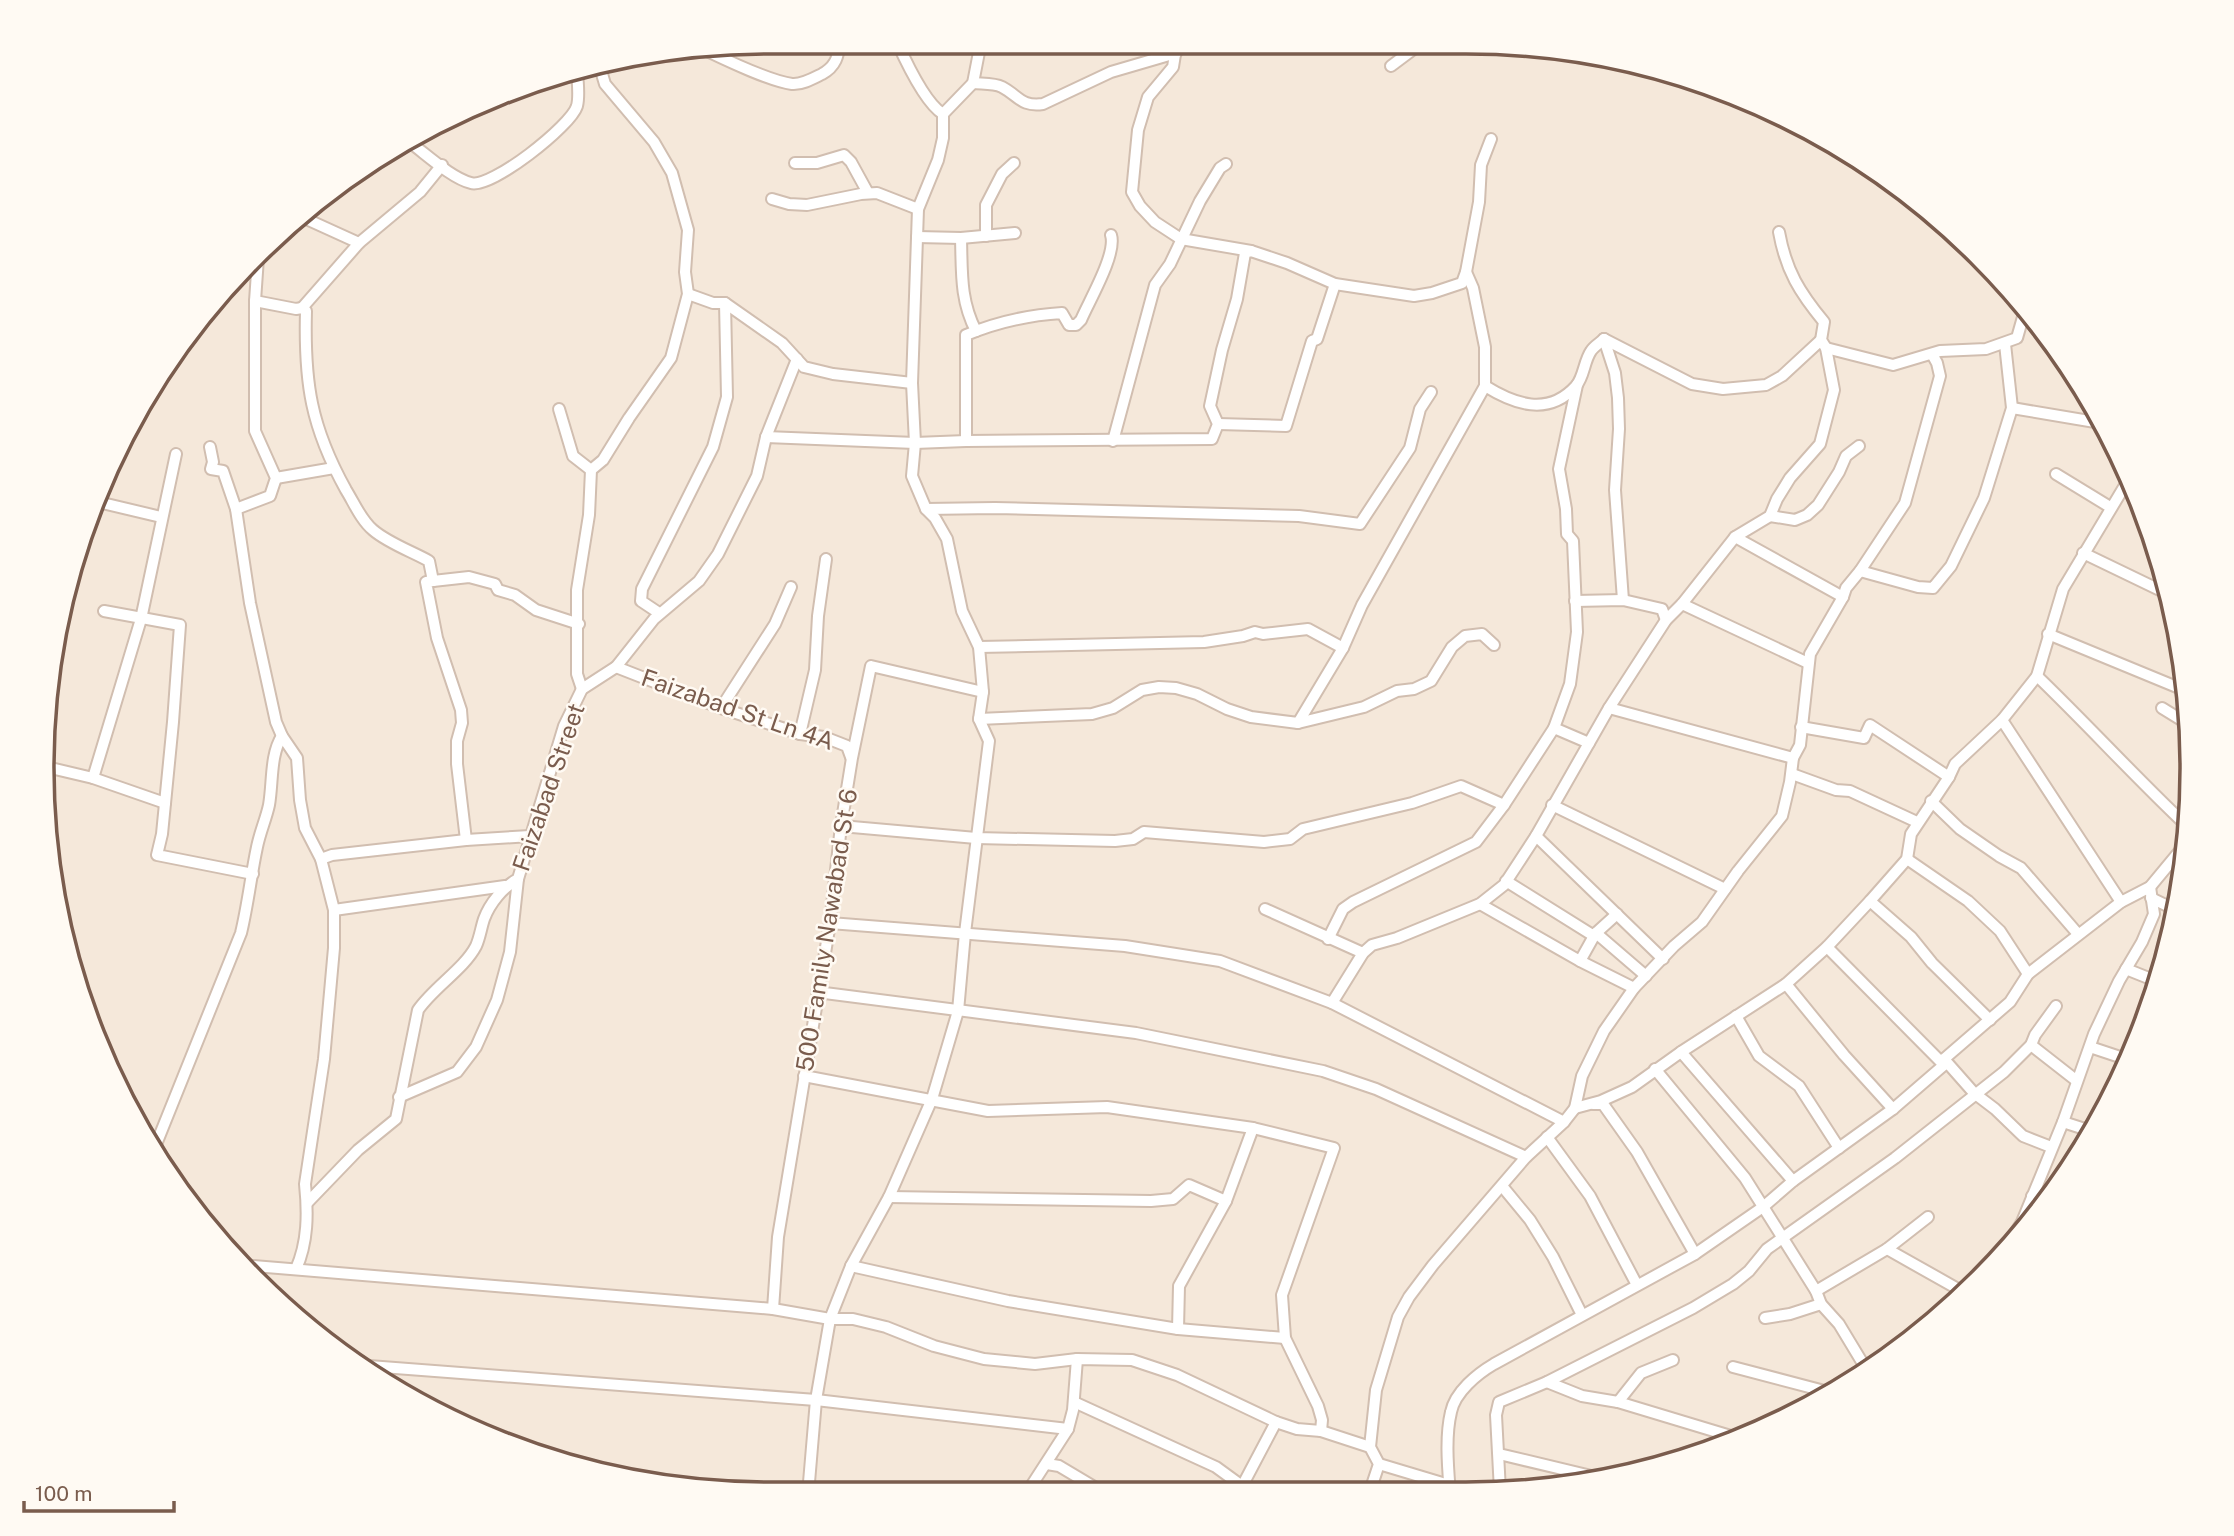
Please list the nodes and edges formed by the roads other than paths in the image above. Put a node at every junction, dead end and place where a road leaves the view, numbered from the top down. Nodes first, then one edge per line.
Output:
1 (837, 54) edge
2 (903, 54) edge
3 (979, 54) edge
4 (1160, 54) edge
5 (1176, 54) edge
6 (1407, 54) edge
7 (718, 56) edge
8 (1391, 66) dead end
9 (602, 75) edge
10 (578, 81) edge
11 (973, 83) junction
12 (943, 114) junction
13 (1491, 139) dead end
14 (417, 147) edge
15 (795, 163) dead end
16 (1014, 163) dead end
17 (1226, 164) dead end
18 (442, 165) junction
19 (868, 193) junction
20 (772, 199) dead end
21 (918, 209) junction
22 (310, 221) edge
23 (1779, 232) dead end
24 (1014, 233) dead end
25 (1111, 235) dead end
26 (986, 236) junction
27 (917, 237) junction
28 (961, 238) junction
29 (1181, 239) junction
30 (359, 243) junction
31 (1251, 251) junction
32 (257, 269) edge
33 (1466, 272) junction
34 (1335, 284) junction
35 (688, 294) junction
36 (717, 299) junction
37 (255, 301) junction
38 (302, 308) junction
39 (2022, 321) edge
40 (976, 331) junction
41 (1604, 340) junction
42 (1824, 344) junction
43 (2005, 344) junction
44 (1933, 354) junction
45 (797, 359) junction
46 (912, 383) junction
47 (1577, 385) junction
48 (1485, 386) junction
49 (1431, 392) dead end
50 (559, 408) dead end
51 (2012, 408) junction
52 (2089, 421) edge
53 (1218, 424) junction
54 (766, 437) junction
55 (1113, 440) junction
56 (966, 441) junction
57 (915, 443) junction
58 (1859, 446) dead end
59 (209, 447) dead end
60 (176, 454) dead end
61 (334, 468) junction
62 (591, 470) junction
63 (2056, 474) dead end
64 (276, 478) junction
65 (2122, 489) edge
66 (106, 504) edge
67 (2110, 507) junction
68 (236, 509) junction
69 (926, 509) junction
70 (1770, 516) junction
71 (161, 517) junction
72 (1735, 537) junction
73 (2083, 553) junction
74 (826, 559) dead end
75 (1860, 571) junction
76 (433, 581) junction
77 (791, 587) dead end
78 (2156, 588) edge
79 (1843, 597) junction
80 (1623, 600) junction
81 (1575, 601) junction
82 (1682, 604) junction
83 (104, 611) dead end
84 (659, 614) junction
85 (141, 619) junction
86 (1666, 620) junction
87 (579, 624) junction
88 (2048, 634) junction
89 (1494, 645) dead end
90 (979, 647) junction
91 (1343, 648) junction
92 (1808, 663) junction
93 (616, 667) junction
94 (2037, 676) junction
95 (2175, 686) edge
96 (582, 689) junction
97 (983, 692) junction
98 (721, 708) junction
99 (1609, 708) junction
100 (2162, 708) dead end
101 (2178, 718) edge
102 (979, 719) junction
103 (2002, 720) junction
104 (1298, 723) junction
105 (1801, 727) junction
106 (1554, 728) junction
107 (800, 734) junction
108 (282, 736) junction
109 (1589, 743) junction
110 (852, 758) junction
111 (1793, 758) junction
112 (54, 769) edge
113 (1791, 774) junction
114 (1950, 777) junction
115 (93, 778) junction
116 (1931, 801) junction
117 (165, 803) junction
118 (1504, 805) junction
119 (1552, 805) junction
120 (2178, 817) edge
121 (1917, 822) junction
122 (841, 826) junction
123 (530, 836) junction
124 (1536, 836) junction
125 (976, 838) junction
126 (466, 840) junction
127 (321, 859) junction
128 (1907, 859) junction
129 (2174, 860) edge
130 (253, 874) junction
131 (518, 879) junction
132 (1506, 881) junction
133 (505, 886) junction
134 (1725, 889) junction
135 (2151, 893) junction
136 (1870, 901) junction
137 (2121, 902) junction
138 (2167, 903) edge
139 (1480, 904) junction
140 (1265, 909) dead end
141 (334, 910) junction
142 (1617, 914) junction
143 (830, 923) junction
144 (965, 933) junction
145 (1595, 934) junction
146 (2078, 934) junction
147 (1328, 939) junction
148 (1827, 947) junction
149 (1363, 953) junction
150 (1663, 958) junction
151 (1580, 961) junction
152 (2126, 969) junction
153 (2028, 974) junction
154 (1646, 976) junction
155 (2148, 978) edge
156 (1786, 984) junction
157 (1634, 988) junction
158 (817, 992) junction
159 (1332, 1003) junction
160 (2056, 1006) dead end
161 (958, 1011) junction
162 (1736, 1016) junction
163 (1990, 1020) junction
164 (2031, 1045) junction
165 (2090, 1047) junction
166 (1681, 1052) junction
167 (2118, 1056) edge
168 (1944, 1062) junction
169 (1655, 1069) junction
170 (804, 1076) junction
171 (2077, 1081) junction
172 (1974, 1093) junction
173 (399, 1097) junction
174 (932, 1099) junction
175 (1590, 1104) junction
176 (1575, 1108) junction
177 (1893, 1109) junction
178 (1564, 1122) junction
179 (2063, 1122) junction
180 (1253, 1128) junction
181 (2082, 1128) edge
182 (1547, 1137) junction
183 (158, 1138) edge
184 (2051, 1147) junction
185 (1839, 1148) junction
186 (1526, 1157) junction
187 (1793, 1181) junction
188 (1502, 1186) junction
189 (2032, 1196) junction
190 (889, 1197) junction
191 (2036, 1197) edge
192 (1226, 1201) junction
193 (307, 1203) junction
194 (1763, 1207) junction
195 (2027, 1209) edge
196 (1928, 1217) dead end
197 (1783, 1239) junction
198 (1887, 1249) junction
199 (1695, 1254) junction
200 (257, 1266) edge
201 (851, 1266) junction
202 (296, 1269) junction
203 (1637, 1285) junction
204 (1955, 1288) edge
205 (1816, 1291) junction
206 (1821, 1304) junction
207 (774, 1309) junction
208 (1582, 1315) junction
209 (1765, 1318) dead end
210 (830, 1319) junction
211 (1178, 1329) junction
212 (1285, 1338) junction
213 (1077, 1359) junction
214 (1673, 1360) dead end
215 (1862, 1362) edge
216 (380, 1367) edge
217 (1733, 1367) dead end
218 (1547, 1382) junction
219 (1817, 1389) edge
220 (816, 1400) junction
221 (1074, 1402) junction
222 (1618, 1402) junction
223 (1276, 1422) junction
224 (1068, 1429) junction
225 (1321, 1431) junction
226 (1722, 1433) edge
227 (1370, 1447) junction
228 (1499, 1454) junction
229 (1047, 1464) junction
230 (1379, 1464) junction
231 (1578, 1473) edge
232 (1500, 1481) edge
233 (809, 1482) edge
234 (1034, 1482) edge
235 (1086, 1482) edge
236 (1233, 1482) edge
237 (1245, 1482) edge
238 (1373, 1482) edge
239 (1428, 1482) edge
240 (1449, 1482) edge

1 - 7 street
2 - 12 street
3 - 11 street
4 - 11 street
5 - 29 street
6 - 8 street
9 - 35 street
10 - 18 street
11 - 12 street
12 - 21 street
13 - 33 street
14 - 18 street
15 - 19 street
16 - 26 street
17 - 29 street
18 - 30 street
19 - 20 street
19 - 21 street
21 - 27 street
22 - 30 street
23 - 42 street
24 - 26 street
25 - 40 street
26 - 28 street
27 - 28 street
27 - 46 street
28 - 40 street
29 - 31 street
29 - 55 street
30 - 38 street
31 - 34 street
31 - 53 street
32 - 37 street
33 - 34 street
33 - 48 street
34 - 53 street
35 - 36 street
35 - 62 street
36 - 45 street
36 - 84 street
37 - 38 street
37 - 64 street
38 - 61 street
39 - 43 street
40 - 56 street
41 - 42 street
41 - 47 street
41 - 80 street
42 - 44 street
42 - 70 street
43 - 44 street
43 - 51 street
44 - 75 street
45 - 46 street
45 - 54 street, Faizabad Street
46 - 57 street
47 - 48 street
47 - 81 street
48 - 91 street
49 - 69 street
50 - 62 street
51 - 52 street
51 - 75 street
53 - 55 street
54 - 57 street
54 - 84 street, Faizabad Street
55 - 56 street
56 - 57 street
57 - 69 street
58 - 70 street
59 - 68 street
60 - 71 street
61 - 64 street
61 - 76 street
62 - 87 street
63 - 67 street
64 - 68 street
65 - 67 street
66 - 71 street
67 - 73 street
68 - 108 street
69 - 90 street
70 - 72 street
71 - 85 street
72 - 79 street
72 - 82 street
73 - 78 street
73 - 88 street
74 - 107 street
75 - 79 street
76 - 87 street
76 - 126 street
77 - 98 street
79 - 92 street
80 - 81 street
80 - 86 street
81 - 106 street
82 - 86 street
82 - 92 street
83 - 85 street
84 - 93 street, Faizabad Street
85 - 115 street
85 - 117 street
86 - 99 street
87 - 96 street
88 - 94 street
88 - 95 street
89 - 104 street
90 - 91 street
90 - 97 street
91 - 104 street
92 - 105 street
93 - 96 street, Faizabad Street
93 - 98 street, Faizabad St Ln 4A
94 - 103 street
94 - 120 street
96 - 123 street, Faizabad Street
97 - 102 street
97 - 110 street, 500 Family Nawabad St 6
98 - 107 street, Faizabad St Ln 4A
99 - 109 street
99 - 111 street
100 - 101 street
102 - 104 street
102 - 125 street
103 - 114 street
103 - 137 street
105 - 111 street
105 - 114 street
106 - 109 street
106 - 118 street
107 - 110 street, Faizabad St Ln 4A
108 - 127 street
108 - 130 street
109 - 119 street
110 - 122 street, 500 Family Nawabad St 6
111 - 113 street
112 - 115 street
113 - 121 street
113 - 134 street
114 - 116 street
115 - 117 street
116 - 121 street
116 - 146 street
117 - 130 street
118 - 125 street
118 - 147 street
119 - 124 street
119 - 134 street
121 - 128 street
122 - 125 street
122 - 143 street, 500 Family Nawabad St 6
123 - 126 street
123 - 131 street, Faizabad Street
124 - 132 street
124 - 142 street
125 - 144 street
126 - 127 street
127 - 141 street
128 - 136 street
128 - 153 street
129 - 135 street
130 - 183 street
131 - 133 street, Faizabad Street
131 - 173 street
132 - 139 street
132 - 145 street
133 - 141 street
133 - 173 street, Faizabad Street
134 - 150 street
135 - 137 street
135 - 138 street
135 - 152 street
136 - 148 street
136 - 163 street
137 - 146 street
139 - 149 street
139 - 151 street
140 - 147 street
141 - 193 street
142 - 145 street
142 - 150 street
143 - 144 street
143 - 158 street, 500 Family Nawabad St 6
144 - 159 street
144 - 161 street
145 - 151 street
145 - 154 street
146 - 153 street
147 - 149 street
148 - 156 street
148 - 168 street
149 - 159 street
150 - 154 street
151 - 157 street
152 - 155 street
152 - 165 street
153 - 163 street
154 - 157 street
156 - 162 street
156 - 177 street
157 - 176 street
158 - 161 street
158 - 170 street, 500 Family Nawabad St 6
159 - 178 street
160 - 164 street
161 - 174 street
161 - 186 street
162 - 166 street
162 - 185 street
163 - 168 street
164 - 171 street
164 - 172 street
165 - 167 street
165 - 171 street
166 - 169 street
166 - 187 street
168 - 172 street
168 - 177 street
169 - 175 street
169 - 194 street
170 - 174 street
170 - 207 street, 500 Family Nawabad St 6
171 - 179 street
172 - 184 street
172 - 197 street
173 - 193 street, Faizabad Street
174 - 180 street
174 - 190 street
175 - 176 street
175 - 199 street
176 - 178 street
177 - 185 street
178 - 182 street
179 - 181 street
179 - 184 street
180 - 192 street
180 - 212 street
182 - 186 street
182 - 203 street
184 - 189 street
185 - 187 street
186 - 188 street
187 - 194 street
188 - 208 street
188 - 227 street
189 - 191 street
189 - 195 street
190 - 192 street
190 - 201 street
192 - 211 street
193 - 202 street
194 - 197 street
194 - 199 street
196 - 198 street
197 - 205 street
197 - 218 street
198 - 204 street
198 - 205 street
199 - 203 street
200 - 202 street
201 - 210 street
201 - 211 street
202 - 207 street
203 - 208 street
205 - 206 street
206 - 209 street
206 - 215 street
207 - 210 street
208 - 240 street
210 - 213 street
210 - 220 street
211 - 212 street
212 - 225 street
213 - 221 street
213 - 223 street
214 - 222 street
216 - 220 street
217 - 219 street
218 - 222 street
218 - 228 street
220 - 224 street
220 - 233 street
221 - 224 street
221 - 236 street
222 - 226 street
223 - 225 street
223 - 237 street
224 - 229 street
225 - 227 street
227 - 230 street
228 - 231 street
228 - 232 street
229 - 234 street
229 - 235 street
230 - 238 street
230 - 239 street

